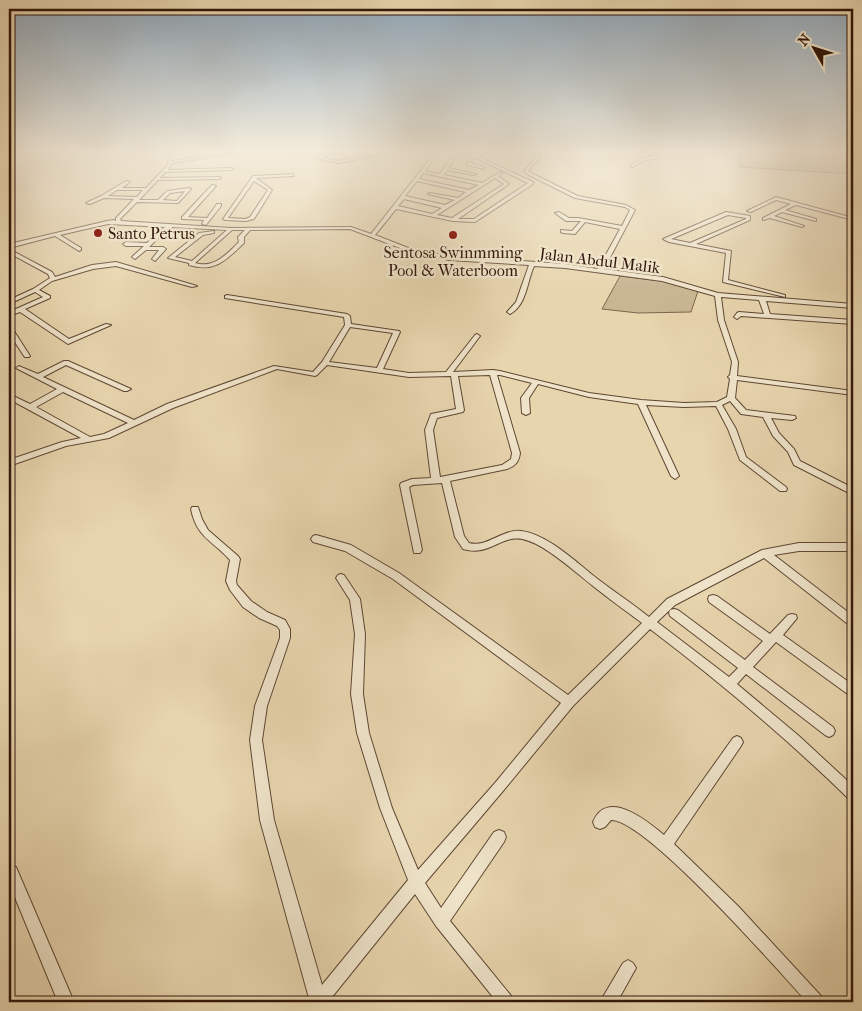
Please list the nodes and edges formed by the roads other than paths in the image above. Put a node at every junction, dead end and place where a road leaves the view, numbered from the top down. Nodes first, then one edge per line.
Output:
1 (103, 197) edge
2 (106, 197) edge
3 (162, 197) edge
4 (182, 197) edge
5 (204, 197) edge
6 (240, 197) edge
7 (266, 197) edge
8 (403, 197) joint
9 (428, 197) edge
10 (448, 197) edge
11 (461, 197) edge
12 (488, 197) edge
13 (510, 197) edge
14 (578, 197) edge
15 (137, 199) junction
16 (458, 199) junction
17 (157, 201) junction
18 (424, 202) junction
19 (88, 203) dead end
20 (796, 203) junction
21 (219, 205) dead end
22 (395, 207) junction
23 (446, 207) junction
24 (473, 207) junction
25 (490, 211) junction
26 (749, 211) dead end
27 (782, 211) junction
28 (557, 213) dead end
29 (432, 216) junction
30 (207, 219) junction
31 (853, 219) edge
32 (236, 220) junction
33 (453, 220) junction
34 (584, 220) junction
35 (814, 220) dead end
36 (119, 221) junction
37 (802, 226) dead end
38 (168, 227) junction
39 (201, 228) junction
40 (624, 228) junction
41 (249, 229) junction
42 (229, 231) junction
43 (563, 231) dead end
44 (56, 235) junction
45 (373, 235) junction
46 (9, 240) edge
47 (16, 244) junction
48 (126, 244) dead end
49 (170, 244) dead end
50 (691, 244) junction
51 (9, 246) edge
52 (146, 247) junction
53 (79, 249) dead end
54 (163, 250) junction
55 (9, 251) edge
56 (135, 257) dead end
57 (154, 259) dead end
58 (191, 262) junction
59 (532, 264) junction
60 (600, 271) junction
61 (50, 280) junction
62 (194, 286) dead end
63 (35, 290) junction
64 (718, 295) junction
65 (227, 296) dead end
66 (762, 299) junction
67 (9, 302) edge
68 (804, 302) junction
69 (853, 306) edge
70 (20, 309) junction
71 (510, 312) dead end
72 (9, 314) edge
73 (768, 316) junction
74 (737, 318) dead end
75 (853, 322) edge
76 (108, 325) dead end
77 (348, 325) junction
78 (10, 331) edge
79 (477, 336) dead end
80 (27, 356) dead end
81 (325, 363) junction
82 (19, 368) dead end
83 (379, 372) junction
84 (493, 372) junction
85 (451, 374) junction
86 (38, 377) junction
87 (732, 377) junction
88 (536, 382) junction
89 (63, 389) junction
90 (126, 389) dead end
91 (853, 393) edge
92 (9, 396) edge
93 (731, 398) junction
94 (641, 402) junction
95 (718, 404) junction
96 (31, 407) junction
97 (526, 413) dead end
98 (766, 415) junction
99 (792, 418) dead end
100 (134, 423) junction
101 (90, 440) junction
102 (9, 463) edge
103 (675, 476) dead end
104 (441, 480) junction
105 (783, 489) dead end
106 (853, 492) edge
107 (195, 510) dead end
108 (316, 539) dead end
109 (853, 547) edge
110 (417, 550) dead end
111 (765, 554) junction
112 (341, 578) dead end
113 (713, 599) dead end
114 (674, 613) dead end
115 (792, 618) dead end
116 (650, 622) junction
117 (853, 622) edge
118 (773, 638) junction
119 (746, 667) junction
120 (729, 685) junction
121 (853, 691) edge
122 (568, 702) junction
123 (829, 731) dead end
124 (737, 742) dead end
125 (853, 795) edge
126 (600, 822) dead end
127 (499, 837) dead end
128 (665, 845) junction
129 (11, 872) dead end
130 (416, 882) junction
131 (440, 921) junction
132 (628, 968) dead end
133 (66, 1002) edge
134 (318, 1002) edge
135 (507, 1002) edge
136 (608, 1002) edge
137 (817, 1002) edge

1 - 19 street
2 - 15 street
3 - 17 street
4 - 17 street
5 - 30 street
6 - 32 street
7 - 32 street
8 - 18 street
8 - 22 street
9 - 18 street
10 - 16 street
11 - 16 street
12 - 24 street
13 - 25 street
14 - 40 street
15 - 17 street
15 - 36 street
16 - 23 street
18 - 23 street
20 - 26 street
20 - 27 street
20 - 31 street
21 - 30 street
22 - 29 street
22 - 45 street
23 - 29 street
24 - 25 street
24 - 33 street
25 - 33 street
27 - 35 street
27 - 37 street
28 - 34 street
29 - 33 street
30 - 39 street
32 - 42 street
34 - 40 street
34 - 43 street
36 - 38 street, Jalan Abdul Malik
36 - 44 street, Jalan Abdul Malik
38 - 39 street, Jalan Abdul Malik
38 - 52 street
39 - 42 street, Jalan Abdul Malik
40 - 60 street
41 - 42 street, Jalan Abdul Malik
41 - 45 street, Jalan Abdul Malik
41 - 58 street
42 - 58 street
42 - 58 street
44 - 47 street, Jalan Abdul Malik
44 - 53 street
45 - 59 street, Jalan Abdul Malik
46 - 47 street
47 - 51 street, Jalan Abdul Malik
48 - 52 street
49 - 54 street
50 - 50 street
50 - 68 street
52 - 54 street
52 - 56 street
54 - 57 street
55 - 61 street
59 - 60 street, Jalan Abdul Malik
59 - 71 street
60 - 64 street, Jalan Abdul Malik
61 - 62 street
61 - 63 street
63 - 67 street
63 - 70 street
64 - 66 street, Jalan Abdul Malik
64 - 87 street
65 - 77 street
66 - 68 street, Jalan Abdul Malik
66 - 73 street
68 - 69 street, Jalan Abdul Malik
70 - 72 street
70 - 76 street
73 - 74 street
73 - 75 street
77 - 81 street
77 - 83 street
78 - 80 street
79 - 85 street
81 - 83 street
81 - 100 street
82 - 86 street
83 - 85 street
84 - 85 street
84 - 88 street
84 - 104 street
85 - 104 street
86 - 89 street
86 - 90 street
87 - 91 street
87 - 93 street
88 - 94 street
88 - 97 street
89 - 96 street
89 - 100 street
92 - 96 street
93 - 95 street
93 - 98 street
94 - 95 street
94 - 103 street
95 - 105 street
96 - 101 street
98 - 99 street
98 - 106 street
100 - 101 street
101 - 102 street
104 - 110 street
104 - 116 street
107 - 134 street
108 - 122 street
109 - 111 street
111 - 116 street
111 - 117 street
112 - 130 street
113 - 118 street
114 - 119 street
115 - 118 street
116 - 120 street
116 - 122 street
118 - 119 street
118 - 121 street
119 - 120 street
119 - 123 street
120 - 125 street
122 - 130 street
124 - 128 street
126 - 128 street
127 - 131 street
128 - 137 street
129 - 133 street
130 - 131 street
130 - 134 street
131 - 135 street
132 - 136 street

